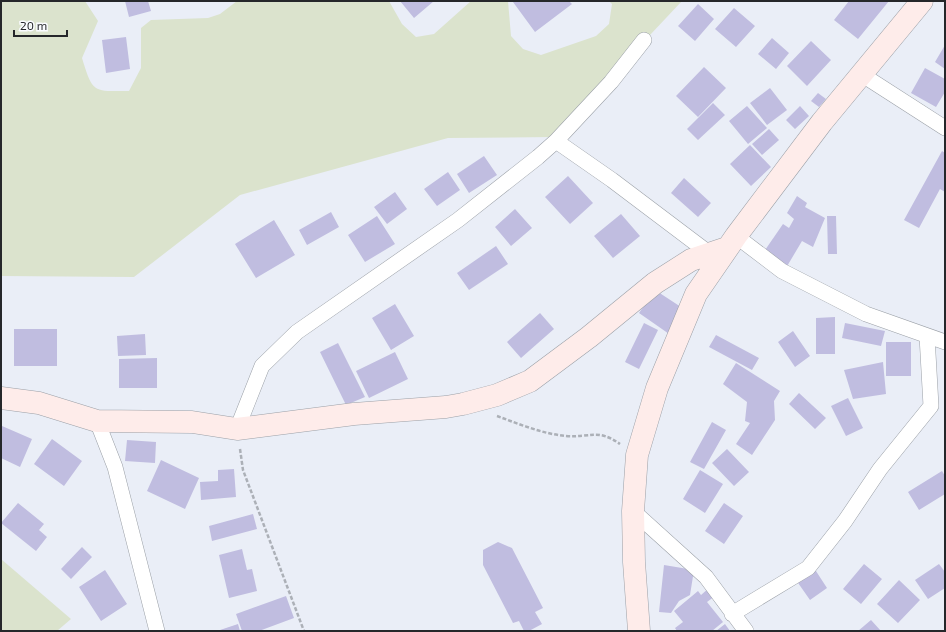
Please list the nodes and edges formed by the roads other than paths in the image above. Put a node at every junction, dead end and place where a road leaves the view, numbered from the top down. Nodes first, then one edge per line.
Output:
1 (922, 1) edge
2 (644, 40) dead end
3 (861, 74) junction
4 (945, 128) edge
5 (556, 141) junction
6 (724, 246) junction
7 (927, 336) junction
8 (945, 342) edge
9 (1, 398) edge
10 (97, 421) junction
11 (237, 429) junction
12 (633, 511) junction
13 (732, 614) junction
14 (635, 629) edge
15 (157, 631) edge
16 (746, 631) edge

1 - 3 street
2 - 5 street
3 - 4 street
3 - 6 street
5 - 6 street
5 - 11 street
6 - 7 street
6 - 11 street
6 - 12 street
7 - 8 street
7 - 13 street
9 - 10 street
10 - 11 street
10 - 15 street
12 - 13 street
12 - 14 street
13 - 16 street

